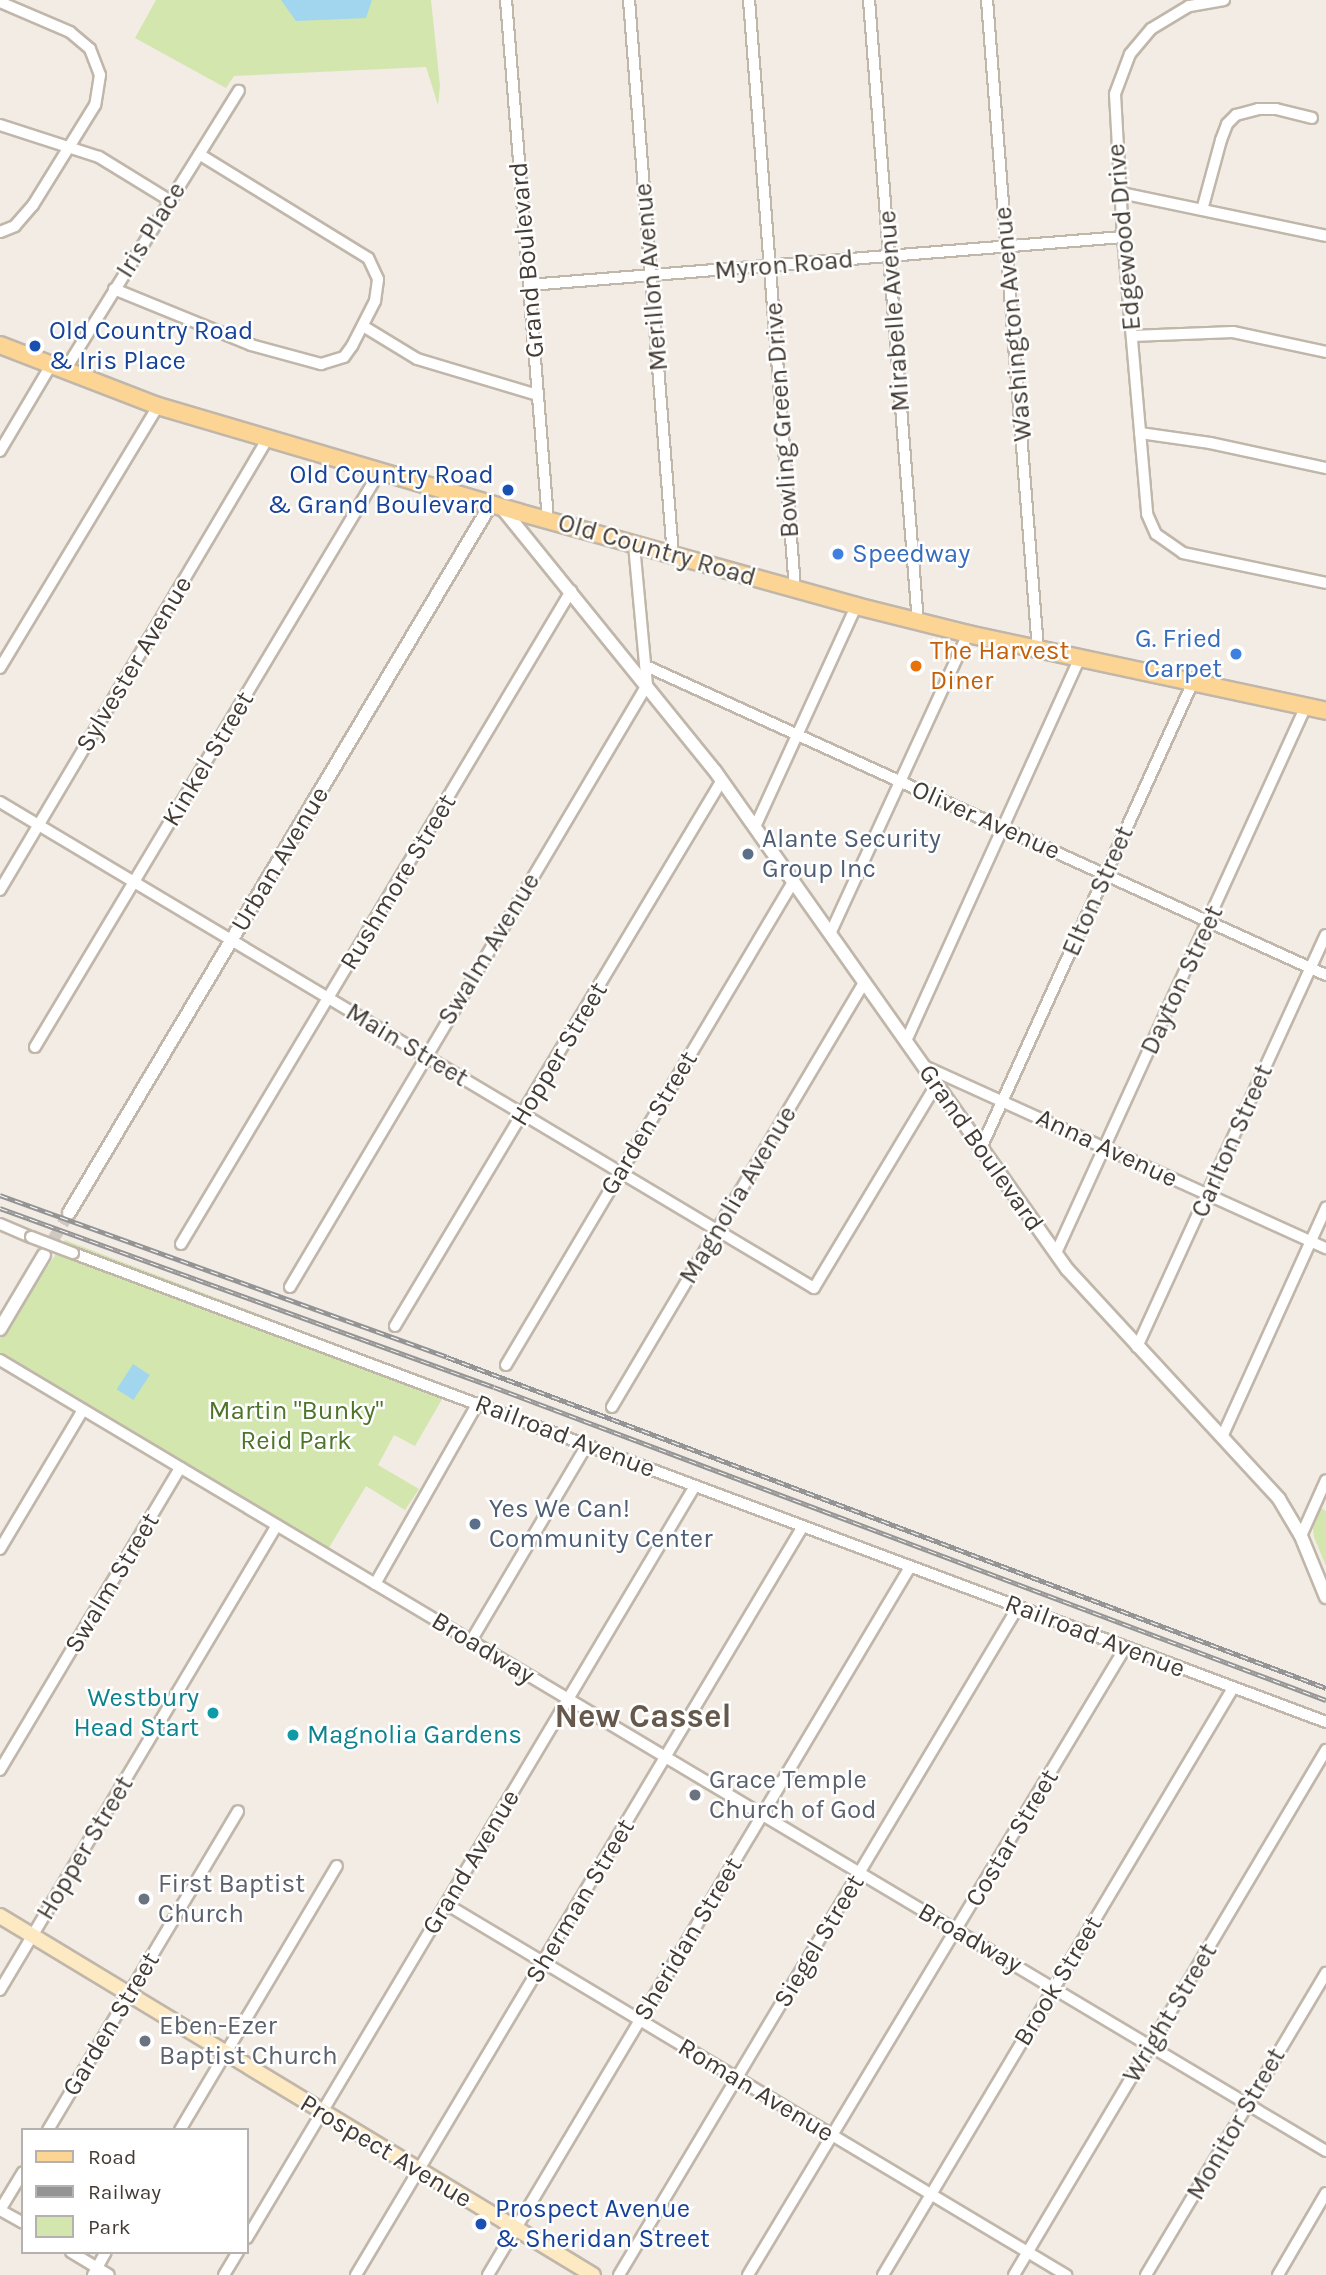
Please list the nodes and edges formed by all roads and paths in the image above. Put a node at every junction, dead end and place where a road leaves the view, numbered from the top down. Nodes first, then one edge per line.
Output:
1 (506, 0) edge
2 (629, 0) edge
3 (749, 0) edge
4 (869, 0) edge
5 (987, 0) edge
6 (1224, 0) edge
7 (0, 2) edge
8 (239, 91) dead end
9 (1312, 118) dead end
10 (0, 125) edge
11 (69, 148) junction
12 (199, 154) junction
13 (1121, 193) junction
14 (169, 200) junction
15 (1202, 210) junction
16 (0, 232) edge
17 (1326, 236) edge
18 (1123, 237) junction
19 (1006, 247) junction
20 (889, 256) junction
21 (770, 267) junction
22 (650, 275) junction
23 (529, 285) junction
24 (114, 289) junction
25 (363, 326) junction
26 (1132, 336) junction
27 (0, 345) edge
28 (1326, 352) edge
29 (58, 368) junction
30 (538, 394) junction
31 (158, 406) junction
32 (1140, 433) junction
33 (268, 438) junction
34 (0, 451) edge
35 (1326, 468) edge
36 (380, 471) junction
37 (497, 506) junction
38 (548, 520) junction
39 (634, 544) junction
40 (673, 555) junction
41 (1326, 583) edge
42 (795, 589) junction
43 (571, 591) junction
44 (856, 606) junction
45 (918, 622) junction
46 (968, 634) junction
47 (1038, 649) junction
48 (1080, 658) junction
49 (646, 666) junction
50 (0, 668) edge
51 (1193, 682) junction
52 (647, 685) junction
53 (1306, 706) junction
54 (1326, 711) edge
55 (798, 734) junction
56 (722, 780) junction
57 (900, 780) junction
58 (0, 802) edge
59 (38, 825) junction
60 (755, 827) junction
61 (1003, 827) junction
62 (1106, 874) junction
63 (134, 882) junction
64 (793, 882) junction
65 (0, 890) edge
66 (1209, 921) junction
67 (830, 934) junction
68 (1326, 935) edge
69 (232, 940) junction
70 (1311, 968) junction
71 (1326, 975) edge
72 (864, 983) junction
73 (329, 998) junction
74 (906, 1041) junction
75 (35, 1047) dead end
76 (426, 1056) junction
77 (922, 1065) junction
78 (936, 1085) junction
79 (1003, 1100) junction
80 (523, 1114) junction
81 (1106, 1147) junction
82 (981, 1148) junction
83 (620, 1172) junction
84 (1209, 1194) junction
85 (1326, 1208) edge
86 (69, 1213) tunnel mouth
87 (0, 1224) edge
88 (717, 1230) junction
89 (1311, 1241) junction
90 (181, 1244) dead end
91 (1326, 1248) edge
92 (1056, 1253) junction
93 (44, 1255) tunnel mouth
94 (290, 1287) dead end
95 (395, 1326) dead end
96 (0, 1329) edge
97 (1137, 1347) junction
98 (0, 1360) edge
99 (506, 1365) dead end
100 (478, 1404) junction
101 (612, 1407) dead end
102 (83, 1410) junction
103 (1222, 1437) junction
104 (587, 1445) junction
105 (180, 1468) junction
106 (1326, 1480) edge
107 (695, 1486) junction
108 (277, 1525) junction
109 (803, 1526) junction
110 (1301, 1536) junction
111 (0, 1549) edge
112 (910, 1567) junction
113 (1321, 1572) edge
114 (375, 1584) junction
115 (1325, 1593) edge
116 (1018, 1607) junction
117 (471, 1641) junction
118 (1125, 1648) junction
119 (1233, 1688) junction
120 (568, 1699) junction
121 (1326, 1723) edge
122 (1326, 1750) edge
123 (666, 1757) junction
124 (0, 1770) edge
125 (238, 1811) dead end
126 (762, 1815) junction
127 (337, 1866) dead end
128 (859, 1873) junction
129 (446, 1904) junction
130 (0, 1916) edge
131 (956, 1931) junction
132 (32, 1936) junction
133 (543, 1963) junction
134 (1326, 1973) edge
135 (1055, 1989) junction
136 (0, 1990) edge
137 (129, 1994) junction
138 (640, 2020) junction
139 (1150, 2046) junction
140 (225, 2055) junction
141 (737, 2078) junction
142 (1247, 2104) junction
143 (321, 2113) junction
144 (49, 2128) edge
145 (181, 2128) edge
146 (833, 2136) junction
147 (1326, 2151) edge
148 (419, 2171) junction
149 (21, 2175) edge
150 (1326, 2193) edge
151 (931, 2194) junction
152 (0, 2210) edge
153 (21, 2222) edge
154 (516, 2229) junction
155 (248, 2236) edge
156 (1028, 2252) junction
157 (74, 2254) edge
158 (105, 2254) edge
159 (237, 2254) edge
160 (95, 2271) edge
161 (109, 2275) edge
162 (224, 2275) edge
163 (356, 2275) edge
164 (488, 2275) edge
165 (593, 2275) edge
166 (619, 2275) edge
167 (748, 2275) edge
168 (883, 2275) edge
169 (1014, 2275) edge
170 (1066, 2275) edge
171 (1146, 2275) edge
172 (1278, 2275) edge

1 - 23 street, Grand Boulevard
2 - 22 street, Merillon Avenue
3 - 21 street, Bowling Green Drive
4 - 20 street, Mirabelle Avenue
5 - 19 street, Washington Avenue
6 - 13 street, Edgewood Drive
7 - 11 street
8 - 12 street, Iris Place
9 - 15 street
10 - 11 street
11 - 14 street
11 - 16 street
12 - 14 street, Iris Place
12 - 25 street
13 - 15 street
13 - 18 street, Edgewood Drive
14 - 24 street, Iris Place
15 - 17 street
18 - 19 street, Myron Road
18 - 26 street, Edgewood Drive
19 - 20 street, Myron Road
19 - 47 street, Washington Avenue
20 - 21 street, Myron Road
20 - 45 street, Mirabelle Avenue
21 - 22 street, Myron Road
21 - 42 street, Bowling Green Drive
22 - 23 street, Myron Road
22 - 40 street, Merillon Avenue
23 - 30 street, Grand Boulevard
24 - 25 street
24 - 29 street, Iris Place
25 - 30 street
26 - 28 street
26 - 32 street, Edgewood Drive
27 - 29 main road, Old Country Road
29 - 31 main road, Old Country Road
29 - 34 street, Iris Place
30 - 38 street, Grand Boulevard
31 - 33 main road, Old Country Road
31 - 50 street
32 - 35 street
32 - 41 street, Edgewood Drive
33 - 36 main road, Old Country Road
33 - 59 street, Sylvester Avenue
36 - 37 main road, Old Country Road
36 - 63 street, Kinkel Street
37 - 38 main road, Old Country Road
37 - 43 street, Grand Boulevard
37 - 69 street, Urban Avenue
38 - 39 main road, Old Country Road
39 - 40 main road, Old Country Road
39 - 49 street
40 - 42 main road, Old Country Road
42 - 44 main road, Old Country Road
43 - 52 street, Grand Boulevard
43 - 73 street, Rushmore Street
44 - 45 main road, Old Country Road
44 - 55 street
45 - 46 main road, Old Country Road
46 - 47 main road, Old Country Road
46 - 57 street
47 - 48 main road, Old Country Road
48 - 51 main road, Old Country Road
48 - 61 street
49 - 52 street
49 - 55 street, Oliver Avenue
51 - 53 main road, Old Country Road
51 - 62 street, Elton Street
52 - 56 street, Grand Boulevard
52 - 76 street, Swalm Avenue
53 - 54 main road, Old Country Road
53 - 66 street, Dayton Street
55 - 57 street, Oliver Avenue
55 - 60 street
56 - 60 street, Grand Boulevard
56 - 80 street, Hopper Street
57 - 61 street, Oliver Avenue
57 - 67 street
58 - 59 street, Main Street
59 - 63 street, Main Street
59 - 65 street, Sylvester Avenue
60 - 64 street, Grand Boulevard
61 - 62 street, Oliver Avenue
61 - 74 street
62 - 66 street, Oliver Avenue
62 - 79 street, Elton Street
63 - 69 street, Main Street
63 - 75 street, Kinkel Street
64 - 67 street, Grand Boulevard
64 - 83 street, Garden Street
66 - 70 street, Oliver Avenue
66 - 81 street, Dayton Street
67 - 72 street, Grand Boulevard
68 - 70 street, Carlton Street
69 - 73 street, Main Street
69 - 86 street, Urban Avenue
70 - 71 street, Oliver Avenue
70 - 84 street, Carlton Street
72 - 74 street, Grand Boulevard
72 - 88 street, Magnolia Avenue
73 - 76 street, Main Street
73 - 90 street, Rushmore Street
74 - 77 street, Grand Boulevard
76 - 80 street, Main Street
76 - 94 street, Swalm Avenue
77 - 78 street, Grand Boulevard
77 - 79 street, Anna Avenue
78 - 82 street, Grand Boulevard
78 - 88 street, Main Street
79 - 81 street, Anna Avenue
79 - 82 street, Anna Avenue
80 - 83 street, Main Street
80 - 95 street, Hopper Street
81 - 84 street, Anna Avenue
81 - 92 street, Dayton Street
82 - 92 street, Grand Boulevard
83 - 88 street, Main Street
83 - 99 street, Garden Street
84 - 89 street, Anna Avenue
84 - 97 street, Carlton Street
85 - 89 street
87 - 100 street, Railroad Avenue, bridge
88 - 101 street, Magnolia Avenue
89 - 91 street, Anna Avenue
89 - 103 street
92 - 97 street, Grand Boulevard
93 - 96 street
97 - 103 street, Grand Boulevard
98 - 102 street, Broadway
100 - 104 street, Railroad Avenue
100 - 114 street
102 - 105 street, Broadway
102 - 111 street
103 - 110 street, Grand Boulevard
104 - 107 street, Railroad Avenue
104 - 117 street
105 - 108 street, Broadway
105 - 124 street, Swalm Street
106 - 110 street
107 - 109 street, Railroad Avenue
107 - 120 street, Grand Avenue
108 - 114 street, Broadway
108 - 132 street, Hopper Street
109 - 112 street, Railroad Avenue
109 - 123 street, Sherman Street
110 - 113 street, Grand Boulevard
112 - 116 street, Railroad Avenue
112 - 126 street, Sheridan Street
113 - 115 street, Grand Boulevard
114 - 117 street, Broadway
116 - 118 street, Railroad Avenue
116 - 128 street, Siegel Street
117 - 120 street, Broadway
118 - 119 street, Railroad Avenue
118 - 131 street, Costar Street
119 - 121 street, Railroad Avenue
119 - 135 street, Brook Street
120 - 123 street, Broadway
120 - 129 street, Grand Avenue
122 - 139 street, Wright Street
123 - 126 street, Broadway
123 - 133 street, Sherman Street
125 - 137 street, Garden Street
126 - 128 street, Broadway
126 - 138 street, Sheridan Street
127 - 140 street
128 - 131 street, Broadway
128 - 141 street, Siegel Street
129 - 133 street, Roman Avenue
129 - 143 street, Grand Avenue
130 - 132 main road, Prospect Avenue
131 - 135 street, Broadway
131 - 146 street, Costar Street
132 - 136 street, Hopper Street
132 - 137 main road, Prospect Avenue
133 - 138 street, Roman Avenue
133 - 148 street, Sherman Street
134 - 142 street, Monitor Street
135 - 139 street, Broadway
135 - 151 street, Brook Street
137 - 140 main road, Prospect Avenue
137 - 144 street, Garden Street
138 - 141 street, Roman Avenue
138 - 154 street, Sheridan Street
139 - 142 street, Broadway
139 - 156 street, Wright Street
140 - 143 main road, Prospect Avenue
140 - 145 street
141 - 146 street, Roman Avenue
141 - 166 street, Siegel Street
142 - 147 street, Broadway
142 - 171 street, Monitor Street
143 - 148 main road, Prospect Avenue
143 - 155 street, Grand Avenue
146 - 151 street, Roman Avenue
146 - 167 street, Costar Street
148 - 154 main road, Prospect Avenue
148 - 163 street, Sherman Street
149 - 152 street
150 - 172 street
151 - 156 street, Roman Avenue
151 - 168 street, Brook Street
152 - 153 street
154 - 164 street, Sheridan Street
154 - 165 main road, Prospect Avenue
156 - 169 street, Wright Street
156 - 170 street, Roman Avenue
157 - 160 street
158 - 160 street
159 - 162 street
160 - 161 street

